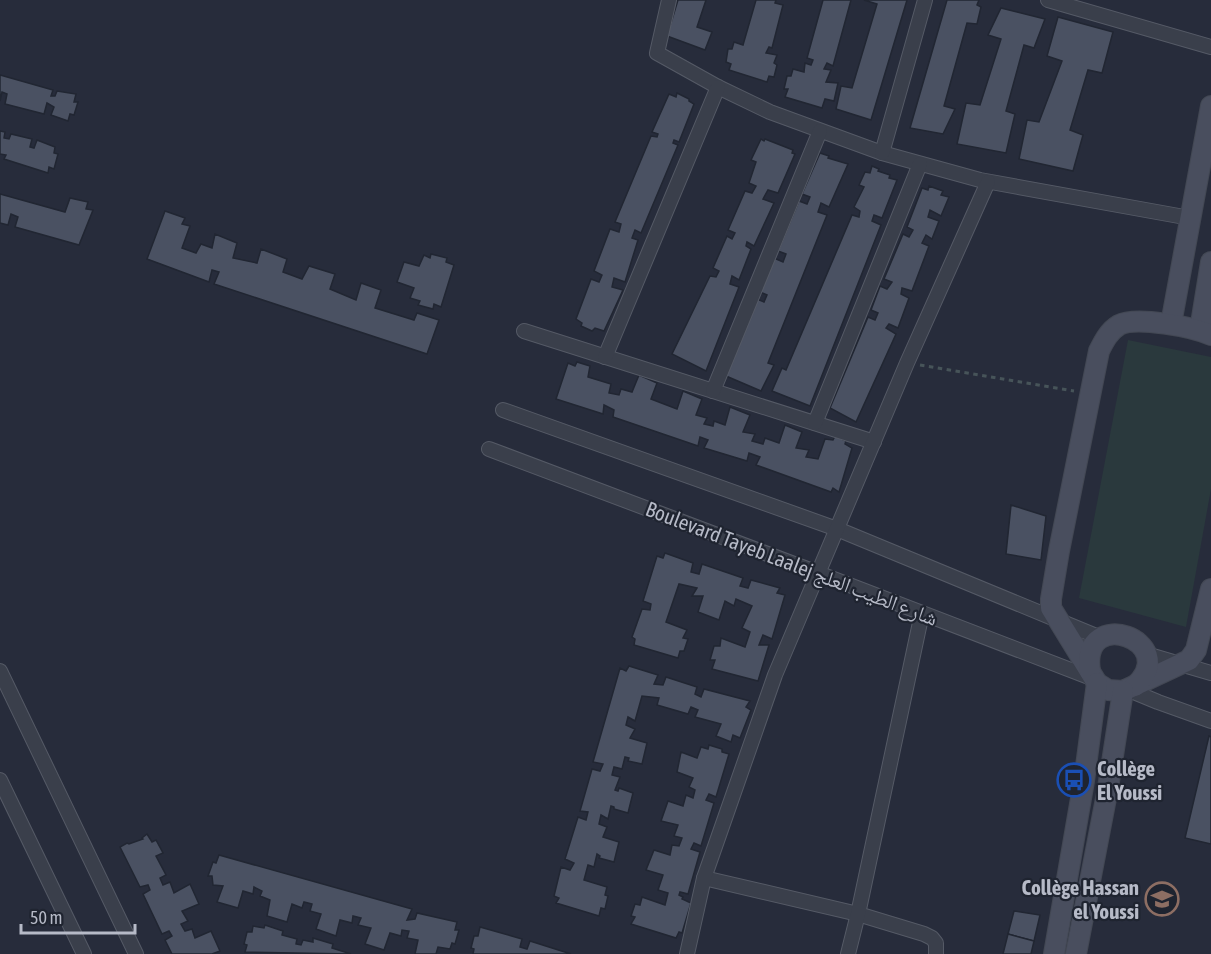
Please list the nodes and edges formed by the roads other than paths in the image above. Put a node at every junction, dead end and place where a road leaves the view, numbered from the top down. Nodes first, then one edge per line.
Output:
1 (669, 0) edge
2 (925, 0) edge
3 (1048, 0) edge
4 (1211, 47) edge
5 (718, 87) junction
6 (1211, 106) edge
7 (820, 131) junction
8 (882, 153) junction
9 (920, 164) junction
10 (987, 182) junction
11 (1190, 218) junction
12 (1211, 262) edge
13 (1171, 324) junction
14 (524, 331) dead end
15 (1206, 333) edge
16 (605, 357) junction
17 (713, 391) junction
18 (503, 410) dead end
19 (815, 423) junction
20 (874, 442) junction
21 (489, 449) dead end
22 (837, 529) junction
23 (818, 573) junction
24 (1210, 595) edge
25 (922, 613) junction
26 (1056, 619) junction
27 (1101, 638) junction
28 (1146, 654) junction
29 (1181, 665) junction
30 (0, 671) edge
31 (1211, 673) edge
32 (1094, 678) junction
33 (1129, 689) junction
34 (1211, 721) edge
35 (0, 780) edge
36 (704, 878) junction
37 (858, 914) junction
38 (84, 954) edge
39 (136, 954) edge
40 (687, 954) edge
41 (848, 954) edge
42 (936, 954) edge
43 (1054, 954) edge
44 (1076, 954) edge

1 - 5 street
2 - 8 street
3 - 4 street
5 - 7 street
5 - 16 street
6 - 11 street
7 - 8 street
7 - 17 street
8 - 9 street
9 - 10 street
9 - 19 street
10 - 11 street
10 - 20 street
11 - 13 street
12 - 15 street
13 - 15 street
13 - 26 street
14 - 16 street
16 - 17 street
17 - 19 street
18 - 22 street, Boulevard Tayeb Laalej شارع الطيب العلج
19 - 20 street
20 - 22 street
21 - 23 street, Boulevard Tayeb Laalej شارع الطيب العلج
22 - 23 street
22 - 26 street, Boulevard Tayeb Laalej شارع الطيب العلج
23 - 25 street, Boulevard Tayeb Laalej شارع الطيب العلج
23 - 36 street
24 - 29 street
25 - 32 street, Boulevard Tayeb Laalej شارع الطيب العلج
25 - 37 street
26 - 27 street, Boulevard Tayeb Laalej شارع الطيب العلج
26 - 32 street
27 - 28 street
27 - 32 street
28 - 29 street
28 - 33 street
29 - 31 street
29 - 33 street
30 - 39 street
32 - 33 street
32 - 43 street
33 - 34 street
33 - 44 street
35 - 38 street
36 - 37 street
36 - 40 street
37 - 41 street
37 - 42 street

